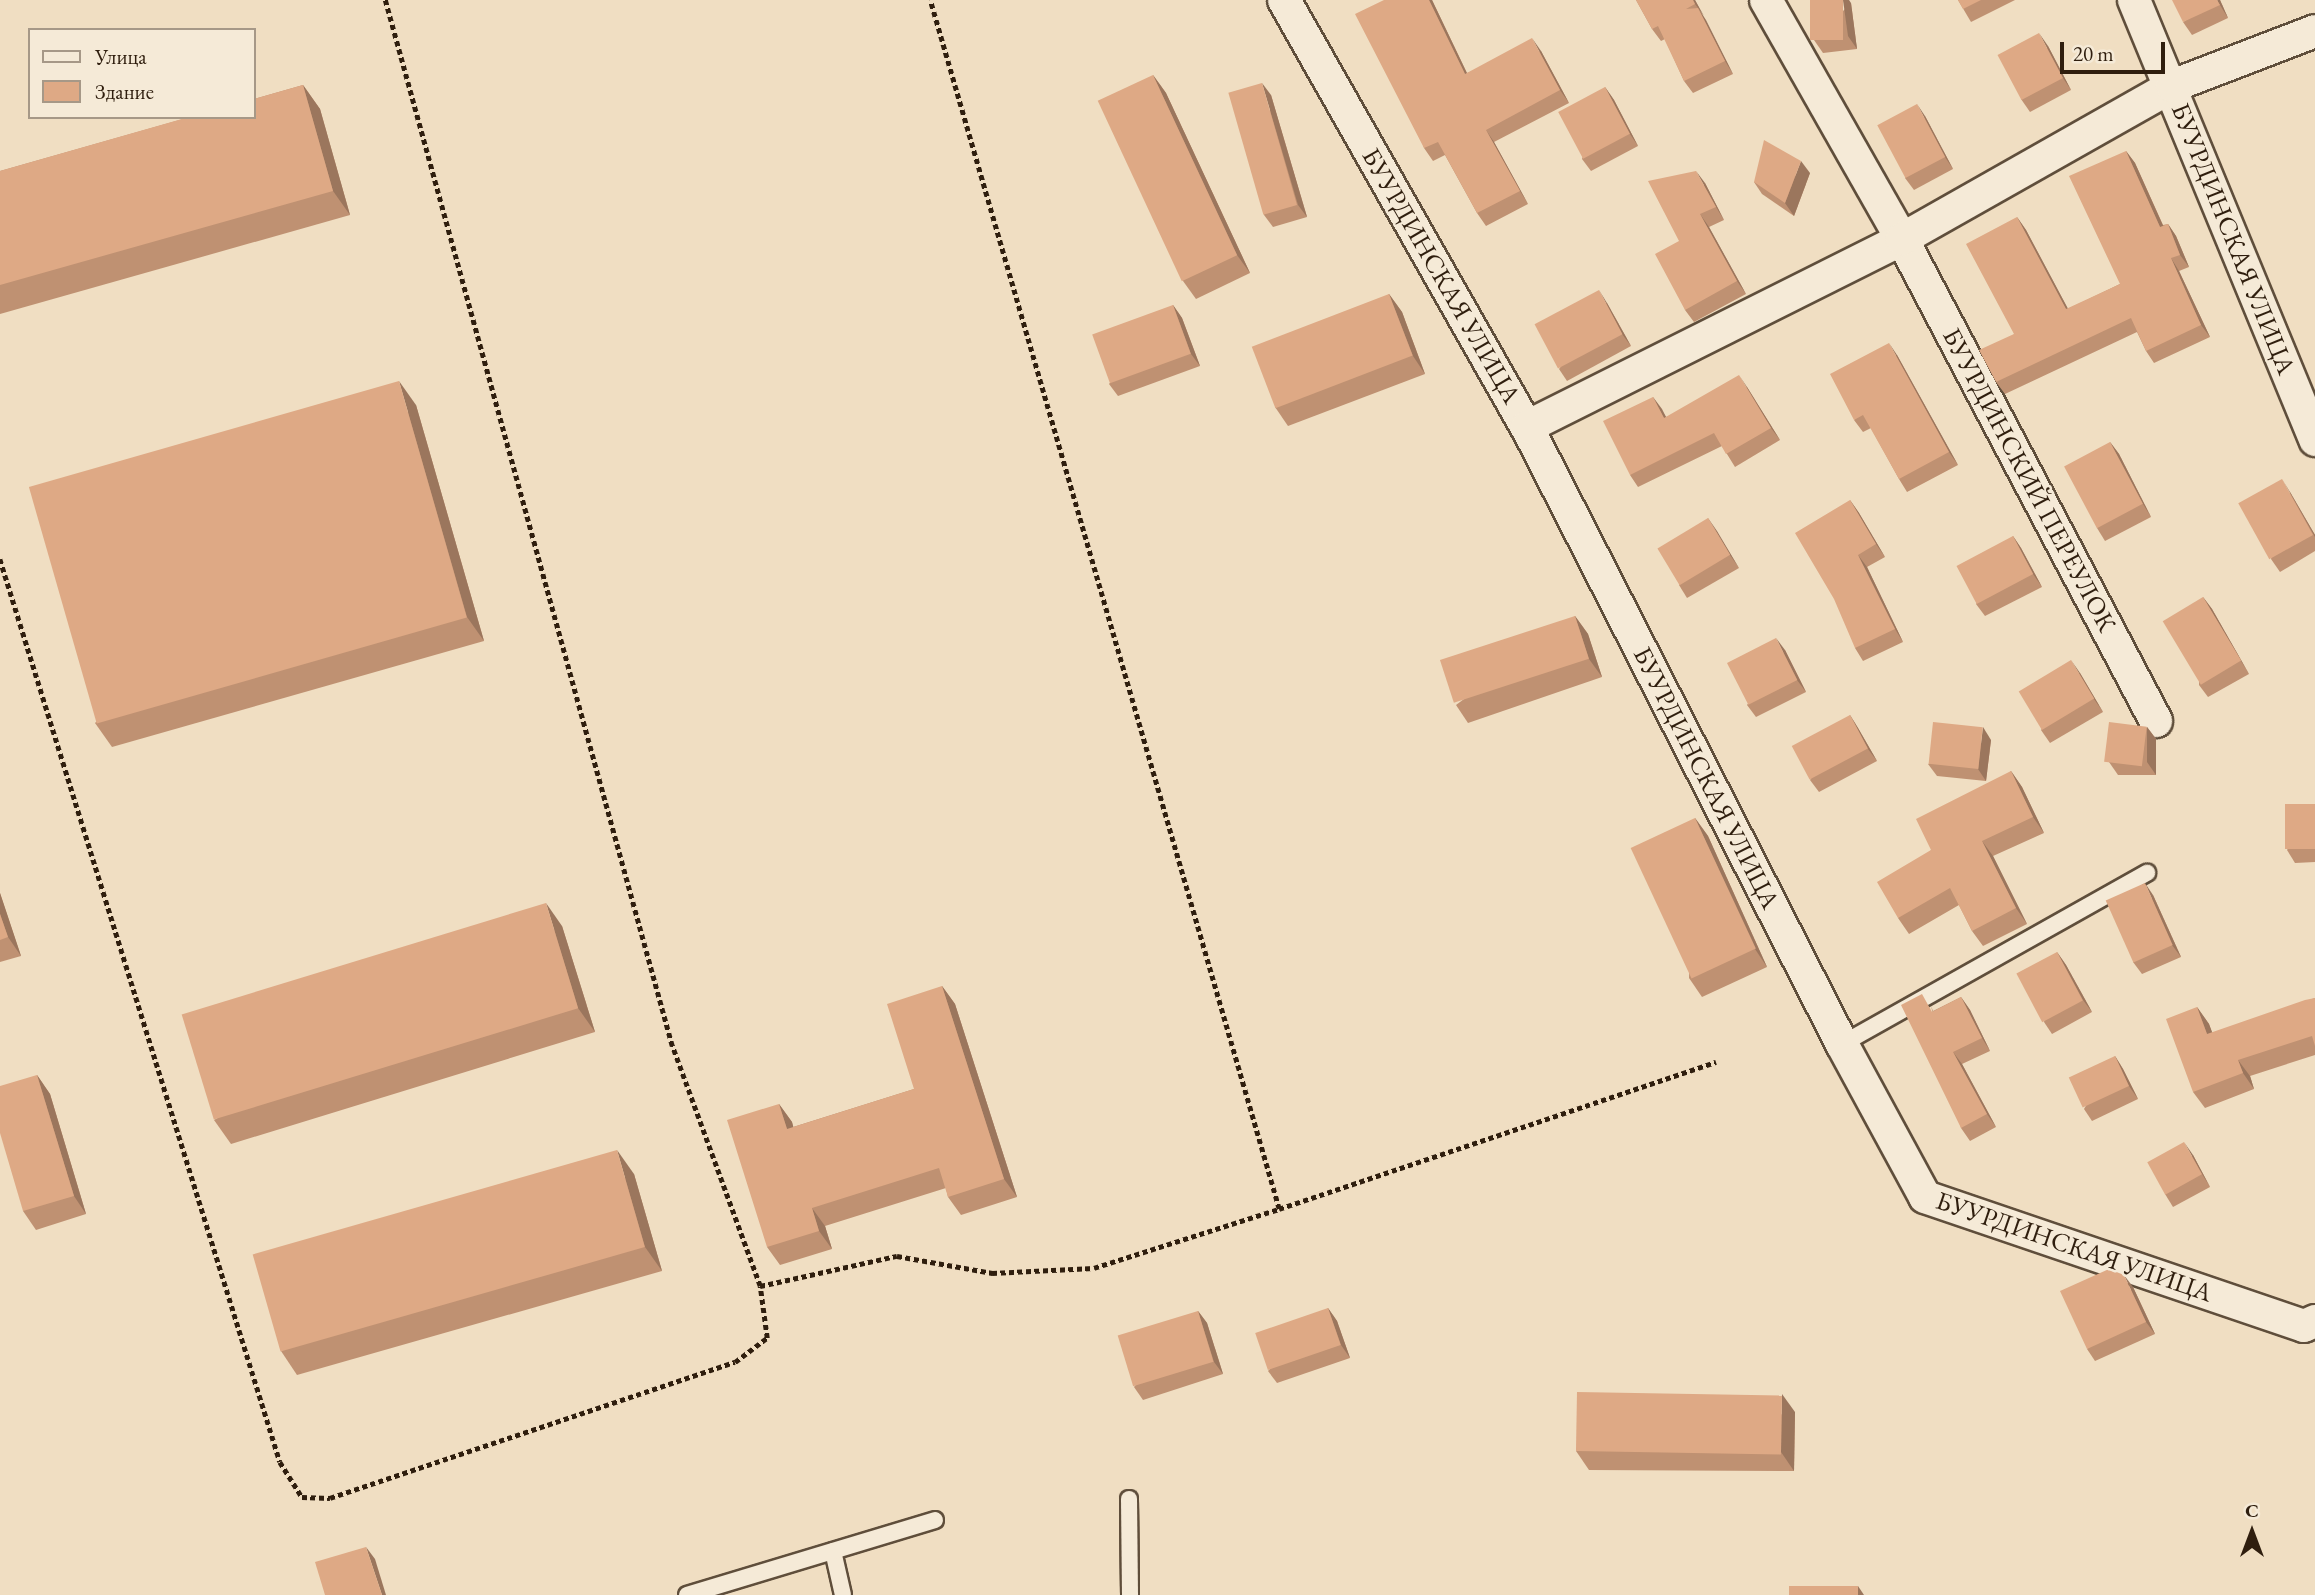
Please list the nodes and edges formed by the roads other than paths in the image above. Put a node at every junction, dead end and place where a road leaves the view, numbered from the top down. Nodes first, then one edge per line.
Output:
1 (1284, 0) edge
2 (1766, 0) edge
3 (2134, 0) edge
4 (2315, 31) edge
5 (2172, 86) junction
6 (1902, 239) junction
7 (1527, 427) junction
8 (2315, 440) edge
9 (2156, 720) dead end
10 (2147, 873) dead end
11 (1842, 1044) junction
12 (2315, 1321) edge
13 (1129, 1499) dead end
14 (935, 1520) dead end
15 (833, 1551) junction
16 (687, 1595) edge
17 (843, 1595) edge
18 (1130, 1595) edge

1 - 7 street, БУУРДИНСКАЯ УЛИЦА
2 - 6 street, БУУРДИНСКИЙ ПЕРЕУЛОК
3 - 5 street, БУУРДИНСКАЯ УЛИЦА
4 - 5 street
5 - 6 street
5 - 8 street, БУУРДИНСКАЯ УЛИЦА
6 - 7 street
6 - 9 street, БУУРДИНСКИЙ ПЕРЕУЛОК
7 - 11 street, БУУРДИНСКАЯ УЛИЦА
10 - 11 lane
11 - 12 street, БУУРДИНСКАЯ УЛИЦА
13 - 18 lane
14 - 15 lane
15 - 16 lane
15 - 17 lane

